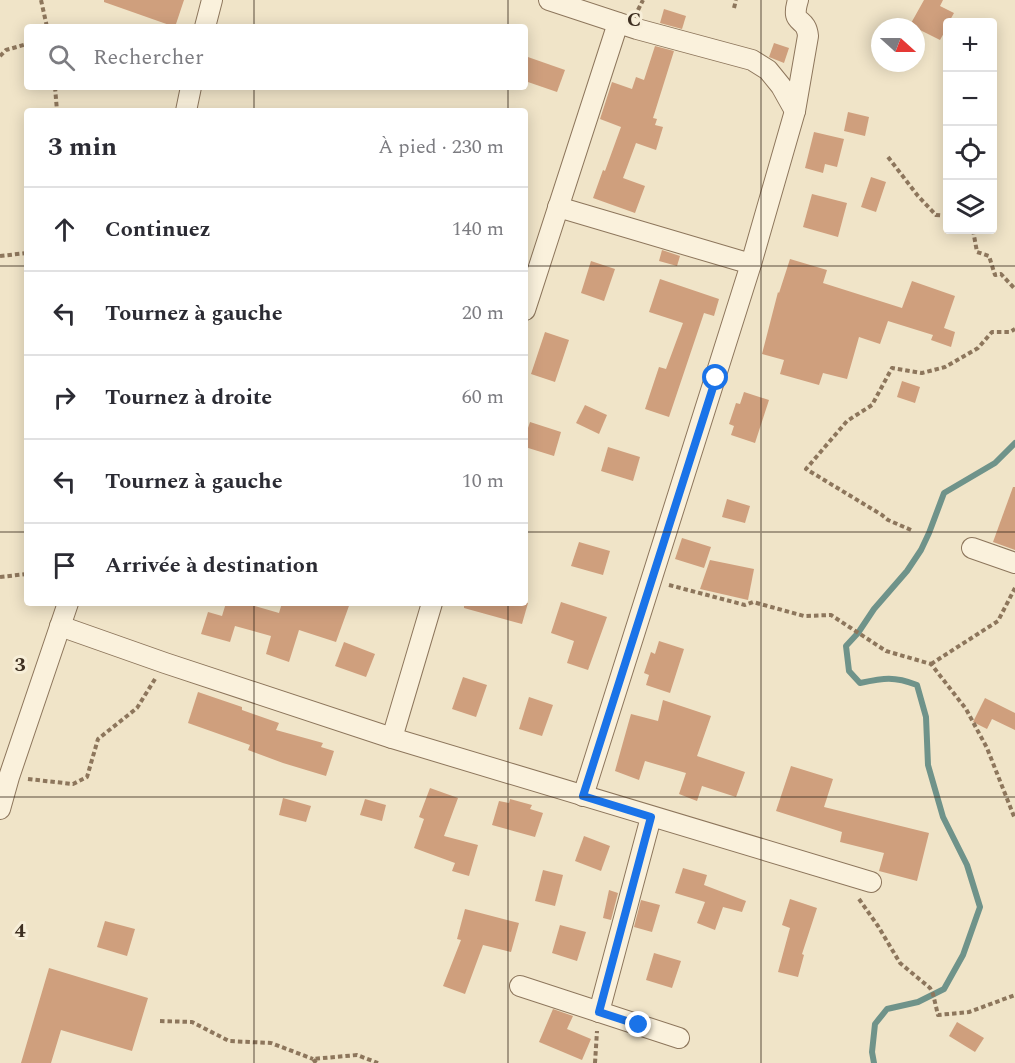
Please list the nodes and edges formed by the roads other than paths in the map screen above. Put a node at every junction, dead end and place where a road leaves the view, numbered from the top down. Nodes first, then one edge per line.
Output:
1 (212, 0) edge
2 (549, 0) edge
3 (798, 0) edge
4 (618, 23) junction
5 (206, 24) edge
6 (190, 90) edge
7 (187, 108) edge
8 (795, 111) junction
9 (558, 207) junction
10 (751, 264) junction
11 (528, 301) edge
12 (972, 548) dead end
13 (1015, 563) edge
14 (67, 606) edge
15 (431, 606) edge
16 (60, 626) junction
17 (392, 738) junction
18 (583, 796) junction
19 (0, 809) edge
20 (651, 817) junction
21 (871, 882) dead end
22 (519, 986) dead end
23 (599, 1012) junction
24 (679, 1038) dead end

1 - 5 street
2 - 4 street
3 - 8 street
4 - 8 street
4 - 9 street
6 - 7 street
8 - 10 street
9 - 10 street
9 - 11 street
10 - 18 street
12 - 13 street
14 - 16 street
15 - 17 street
16 - 17 street
16 - 19 street
17 - 18 street
18 - 20 street
20 - 21 street
20 - 23 street
22 - 23 street
23 - 24 street

